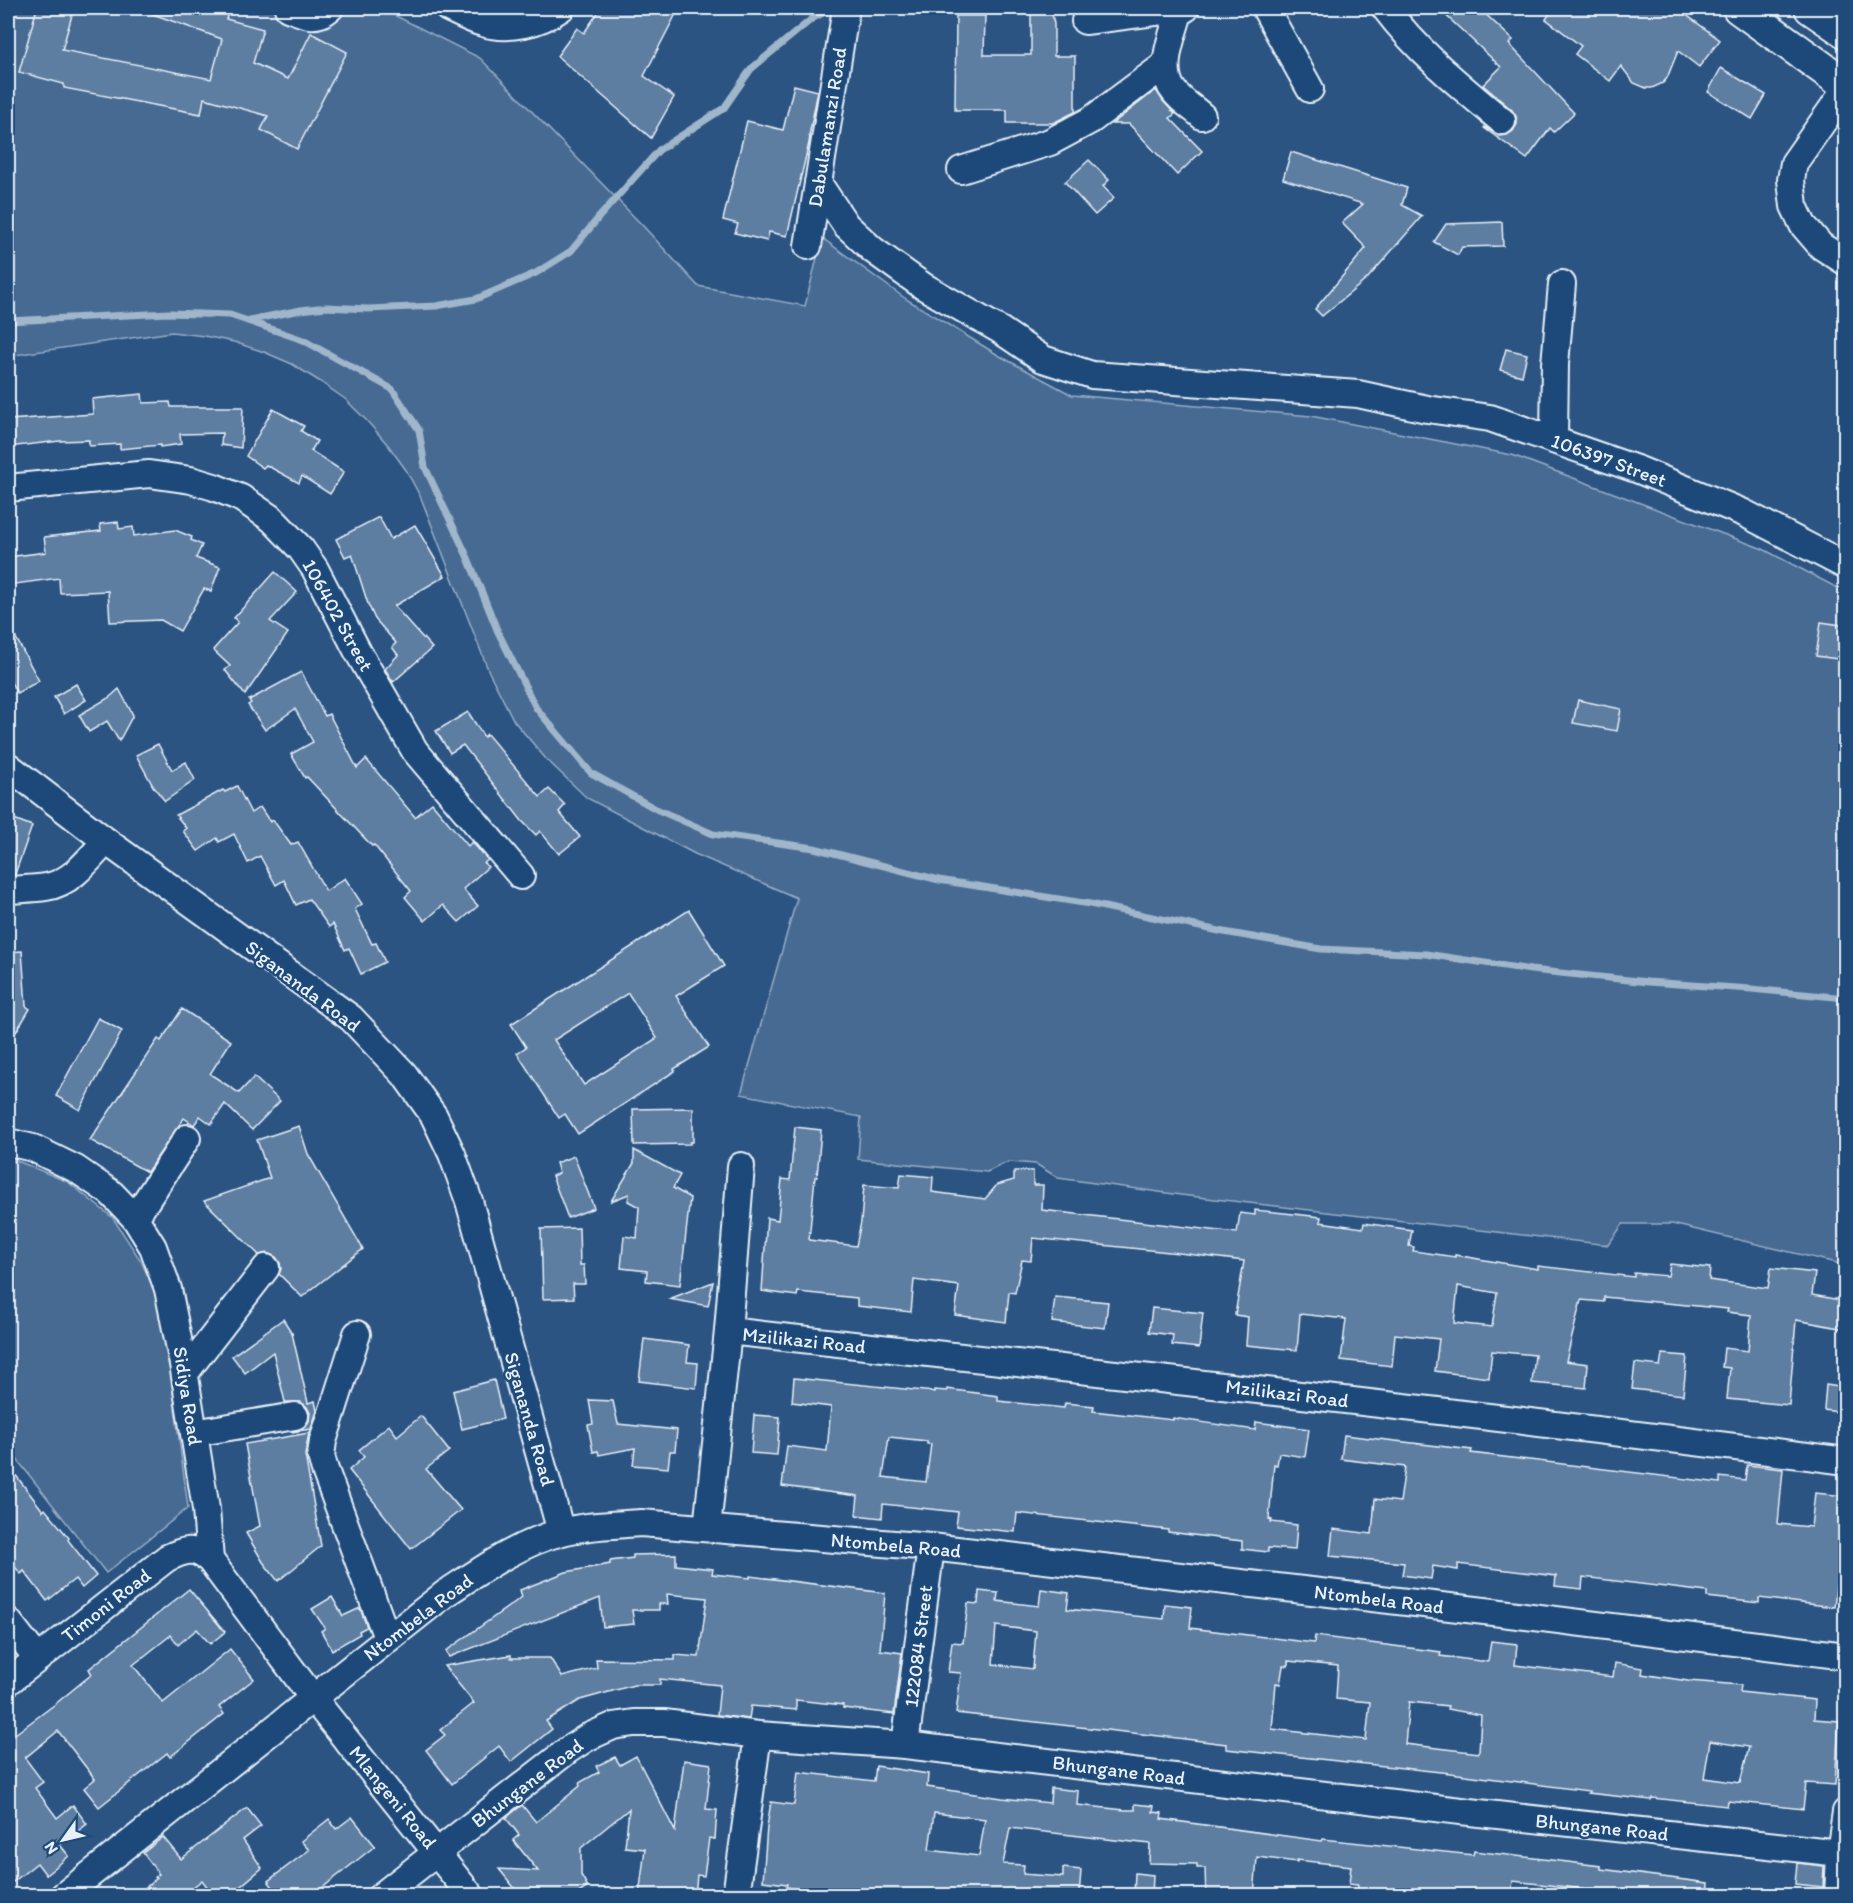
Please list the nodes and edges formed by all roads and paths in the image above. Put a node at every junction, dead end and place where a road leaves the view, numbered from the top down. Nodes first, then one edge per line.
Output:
1 (288, 8) edge
2 (330, 8) edge
3 (448, 8) edge
4 (561, 8) edge
5 (846, 8) edge
6 (1183, 8) edge
7 (1265, 8) edge
8 (1385, 8) edge
9 (1739, 8) edge
10 (1811, 8) edge
11 (1085, 21) dead end
12 (1845, 32) edge
13 (1166, 64) junction
14 (1845, 87) edge
15 (1310, 89) dead end
16 (1202, 116) dead end
17 (1502, 122) dead end
18 (961, 170) dead end
19 (818, 183) junction
20 (808, 246) dead end
21 (1845, 262) edge
22 (1562, 284) dead end
23 (1554, 439) junction
24 (8, 488) edge
25 (1845, 566) edge
26 (8, 766) edge
27 (106, 841) junction
28 (521, 876) dead end
29 (8, 890) edge
30 (187, 1138) dead end
31 (8, 1142) edge
32 (741, 1166) dead end
33 (135, 1218) junction
34 (266, 1268) dead end
35 (728, 1331) junction
36 (357, 1334) dead end
37 (184, 1373) junction
38 (296, 1416) dead end
39 (194, 1434) junction
40 (1845, 1461) edge
41 (707, 1528) junction
42 (561, 1532) junction
43 (930, 1547) junction
44 (210, 1560) junction
45 (8, 1621) edge
46 (387, 1638) junction
47 (1845, 1656) edge
48 (37, 1658) junction
49 (8, 1682) edge
50 (313, 1698) junction
51 (758, 1735) junction
52 (905, 1745) junction
53 (1845, 1812) edge
54 (437, 1851) junction
55 (1840, 1853) junction
56 (63, 1896) edge
57 (381, 1896) edge
58 (471, 1896) edge
59 (736, 1896) edge
60 (1838, 1896) edge

1 - 2 street
3 - 4 street
5 - 19 street, Dabulamanzi Road
6 - 11 street
6 - 13 street
7 - 15 street
8 - 17 street
9 - 14 main road
10 - 12 main road
13 - 16 street
13 - 18 street
14 - 21 street
19 - 20 street, Dabulamanzi Road
19 - 23 street, 106397 Street
22 - 23 street
23 - 25 street, 106397 Street
24 - 28 street, 106402 Street
26 - 27 street, Sigananda Road
27 - 29 street
27 - 42 street, Sigananda Road
30 - 33 street
31 - 33 street, Sidiya Road
32 - 35 street, Mzilikazi Road
33 - 37 street, Sidiya Road
34 - 37 street
35 - 40 street, Mzilikazi Road
35 - 41 street, Mzilikazi Road
36 - 46 street
37 - 39 street, Sidiya Road
38 - 39 street
39 - 44 street, Sidiya Road
41 - 42 street, Ntombela Road
41 - 43 street, Ntombela Road
42 - 46 street, Ntombela Road
43 - 47 street, Ntombela Road
43 - 52 street, 122084 Street
44 - 48 street, Timoni Road
44 - 50 street
45 - 48 street
46 - 50 street, Ntombela Road
48 - 49 street, Timoni Road
50 - 54 street, Mlangeni Road
50 - 56 street, Ntombela Road
51 - 52 street, Bhungane Road
51 - 54 street, Bhungane Road
51 - 59 street
52 - 55 street, Bhungane Road
53 - 55 street
54 - 57 street, Bhungane Road
54 - 58 street, Mlangeni Road
55 - 60 street

